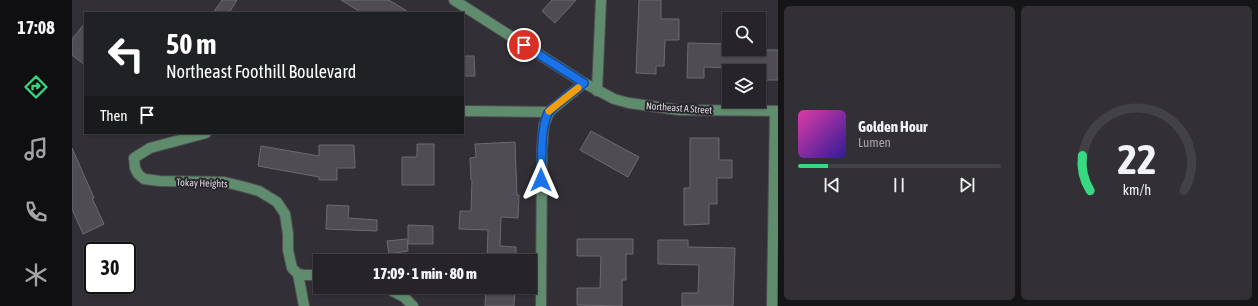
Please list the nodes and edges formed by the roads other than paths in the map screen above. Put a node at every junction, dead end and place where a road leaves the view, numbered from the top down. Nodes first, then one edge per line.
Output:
1 (454, 0) edge
2 (601, 0) edge
3 (584, 83) junction
4 (597, 91) junction
5 (464, 111) edge
6 (777, 111) edge
7 (549, 112) junction
8 (202, 134) edge
9 (298, 274) junction
10 (313, 275) edge
11 (398, 294) edge
12 (304, 306) edge
13 (413, 306) edge
14 (540, 306) edge
15 (772, 306) edge

1 - 3 street, Northeast A Street
2 - 4 street
3 - 4 street, Northeast A Street
3 - 7 street
4 - 6 street, Northeast A Street
5 - 7 street
6 - 15 street
7 - 14 street
8 - 9 street, Tokay Heights
9 - 10 street
9 - 12 street, Tokay Heights
11 - 13 street

